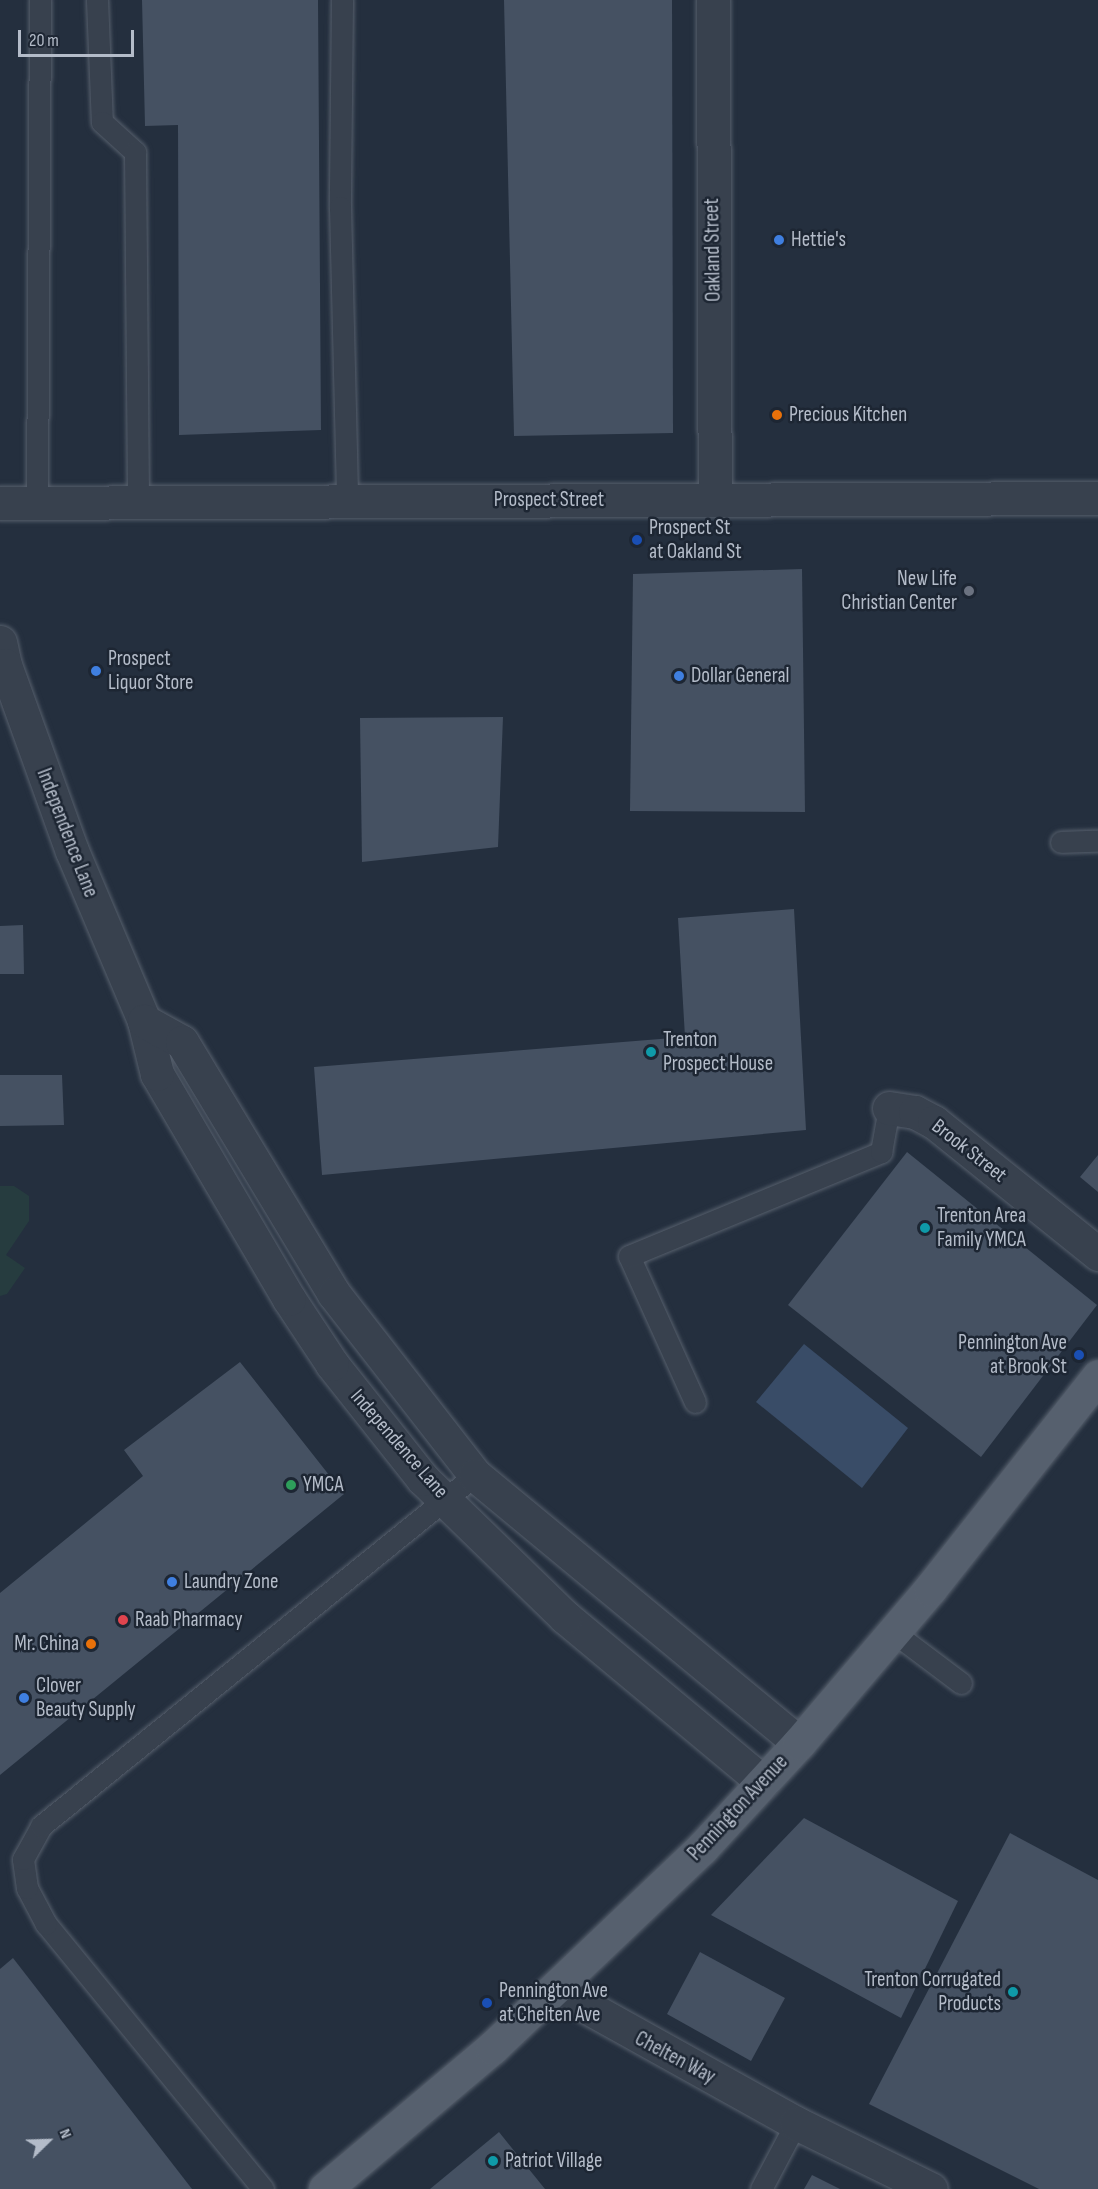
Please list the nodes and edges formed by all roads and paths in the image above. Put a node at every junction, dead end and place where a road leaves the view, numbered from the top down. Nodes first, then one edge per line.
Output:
1 (40, 0) edge
2 (97, 0) edge
3 (342, 0) edge
4 (714, 0) edge
5 (1098, 498) edge
6 (715, 499) junction
7 (347, 502) junction
8 (0, 503) edge
9 (138, 503) junction
10 (37, 504) junction
11 (0, 642) edge
12 (1098, 841) edge
13 (1061, 842) dead end
14 (144, 1020) junction
15 (889, 1108) joint
16 (1098, 1254) edge
17 (1098, 1376) edge
18 (695, 1402) dead end
19 (475, 1476) junction
20 (445, 1499) junction
21 (894, 1632) junction
22 (961, 1683) dead end
23 (799, 1743) junction
24 (763, 1782) junction
25 (555, 1989) junction
26 (796, 2123) junction
27 (263, 2189) edge
28 (325, 2189) edge
29 (761, 2189) edge
30 (931, 2189) edge

1 - 10 lane
2 - 9 lane
3 - 7 lane
4 - 6 street, Oakland Street
5 - 6 street, Prospect Street
6 - 7 street, Prospect Street
7 - 9 street, Prospect Street
8 - 10 street, Prospect Street
9 - 10 street, Prospect Street
11 - 14 street, Independence Lane
12 - 13 lane
14 - 19 street, Independence Lane
14 - 20 street, Independence Lane
15 - 16 street, Brook Street
15 - 18 lane
17 - 21 main road, Pennington Avenue
19 - 20 lane
19 - 23 street, Independence Lane
20 - 24 street, Independence Lane
20 - 27 lane
21 - 22 lane
21 - 23 main road, Pennington Avenue
23 - 24 main road, Pennington Avenue
24 - 25 main road, Pennington Avenue
25 - 26 street, Chelten Way
25 - 28 main road, Pennington Avenue
26 - 29 lane
26 - 30 street, Chelten Way

